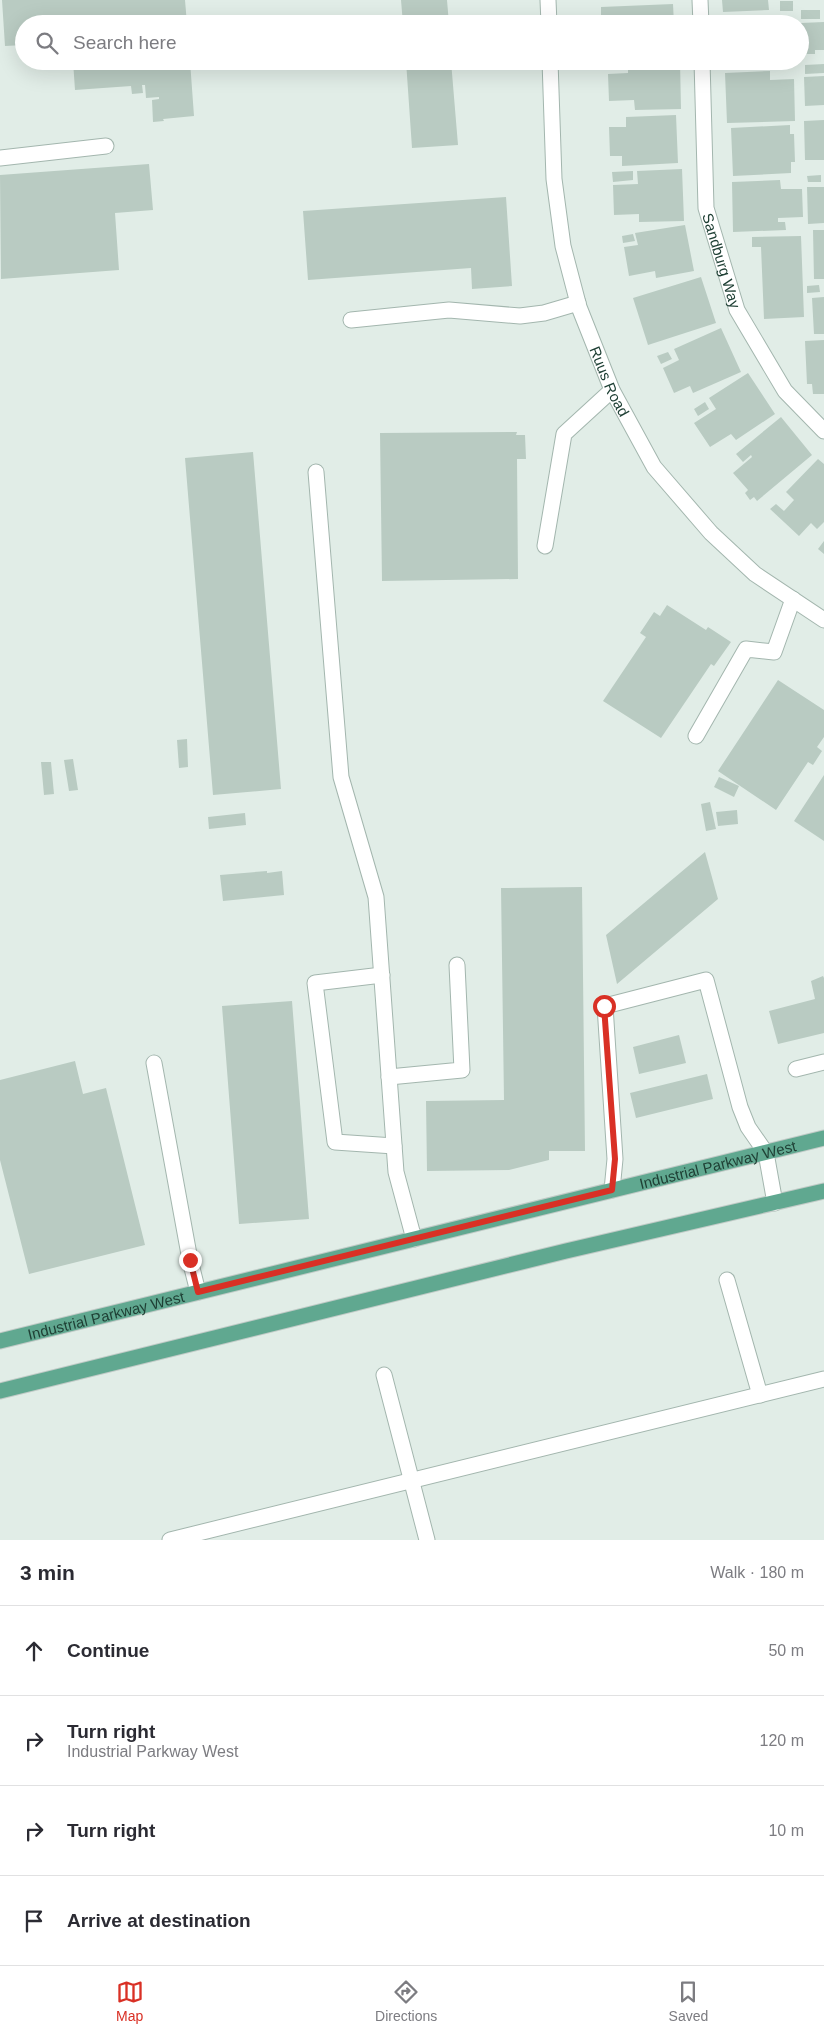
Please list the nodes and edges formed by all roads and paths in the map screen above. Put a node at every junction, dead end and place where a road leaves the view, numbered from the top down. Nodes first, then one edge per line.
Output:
1 (548, 0) edge
2 (700, 0) edge
3 (549, 15) edge
4 (701, 15) edge
5 (550, 70) edge
6 (702, 70) edge
7 (106, 146) dead end
8 (0, 158) edge
9 (578, 303) junction
10 (351, 320) dead end
11 (612, 390) junction
12 (824, 431) edge
13 (316, 472) dead end
14 (545, 546) dead end
15 (793, 600) junction
16 (824, 620) edge
17 (696, 736) dead end
18 (457, 965) dead end
19 (382, 974) junction
20 (824, 1062) edge
21 (154, 1064) dead end
22 (796, 1069) dead end
23 (389, 1077) junction
24 (824, 1138) edge
25 (394, 1146) junction
26 (766, 1153) junction
27 (612, 1190) junction
28 (824, 1191) edge
29 (775, 1203) junction
30 (414, 1239) junction
31 (727, 1280) dead end
32 (198, 1292) junction
33 (0, 1341) edge
34 (384, 1375) dead end
35 (824, 1379) edge
36 (0, 1391) edge
37 (760, 1395) junction
38 (412, 1480) junction
39 (170, 1540) edge
40 (427, 1540) edge

1 - 3 street
2 - 4 street
5 - 9 street, Ruus Road
6 - 12 street, Sandburg Way
7 - 8 street
9 - 10 street
9 - 11 street, Ruus Road
11 - 14 street
11 - 15 street, Ruus Road
13 - 19 street
15 - 16 street, Ruus Road
15 - 17 street
18 - 23 street
19 - 23 street
19 - 25 street
20 - 22 street
21 - 32 street
23 - 25 street
24 - 26 main road, Industrial Parkway West
25 - 30 street
26 - 27 main road, Industrial Parkway West
26 - 27 street
26 - 29 street
27 - 30 main road, Industrial Parkway West
28 - 29 main road
29 - 36 main road
30 - 32 main road, Industrial Parkway West
31 - 37 street
32 - 33 main road, Industrial Parkway West
34 - 38 street
35 - 37 street
37 - 38 street
38 - 39 street
38 - 40 street

